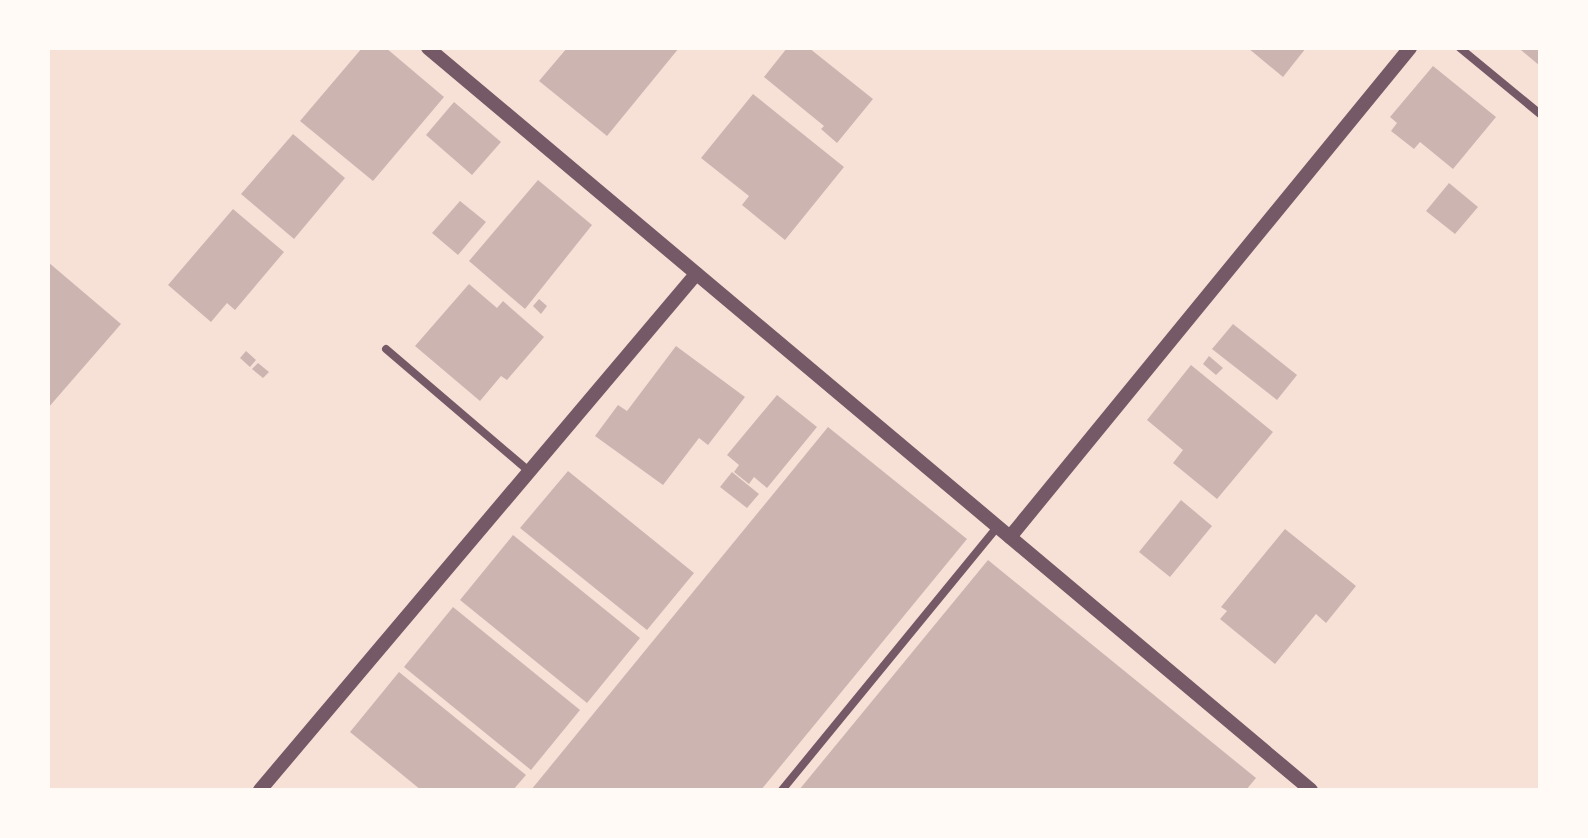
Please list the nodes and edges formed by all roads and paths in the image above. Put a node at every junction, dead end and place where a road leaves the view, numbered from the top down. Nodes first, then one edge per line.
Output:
1 (428, 48) edge
2 (1410, 48) edge
3 (1460, 48) edge
4 (1540, 114) edge
5 (696, 274) junction
6 (386, 349) dead end
7 (529, 471) junction
8 (998, 526) junction
9 (1010, 537) junction
10 (1306, 788) edge
11 (260, 790) edge
12 (782, 790) edge

1 - 5 street
2 - 9 street
3 - 4 street
5 - 7 street
5 - 8 street
6 - 7 street
7 - 11 street
8 - 9 street
8 - 12 street
9 - 10 street

